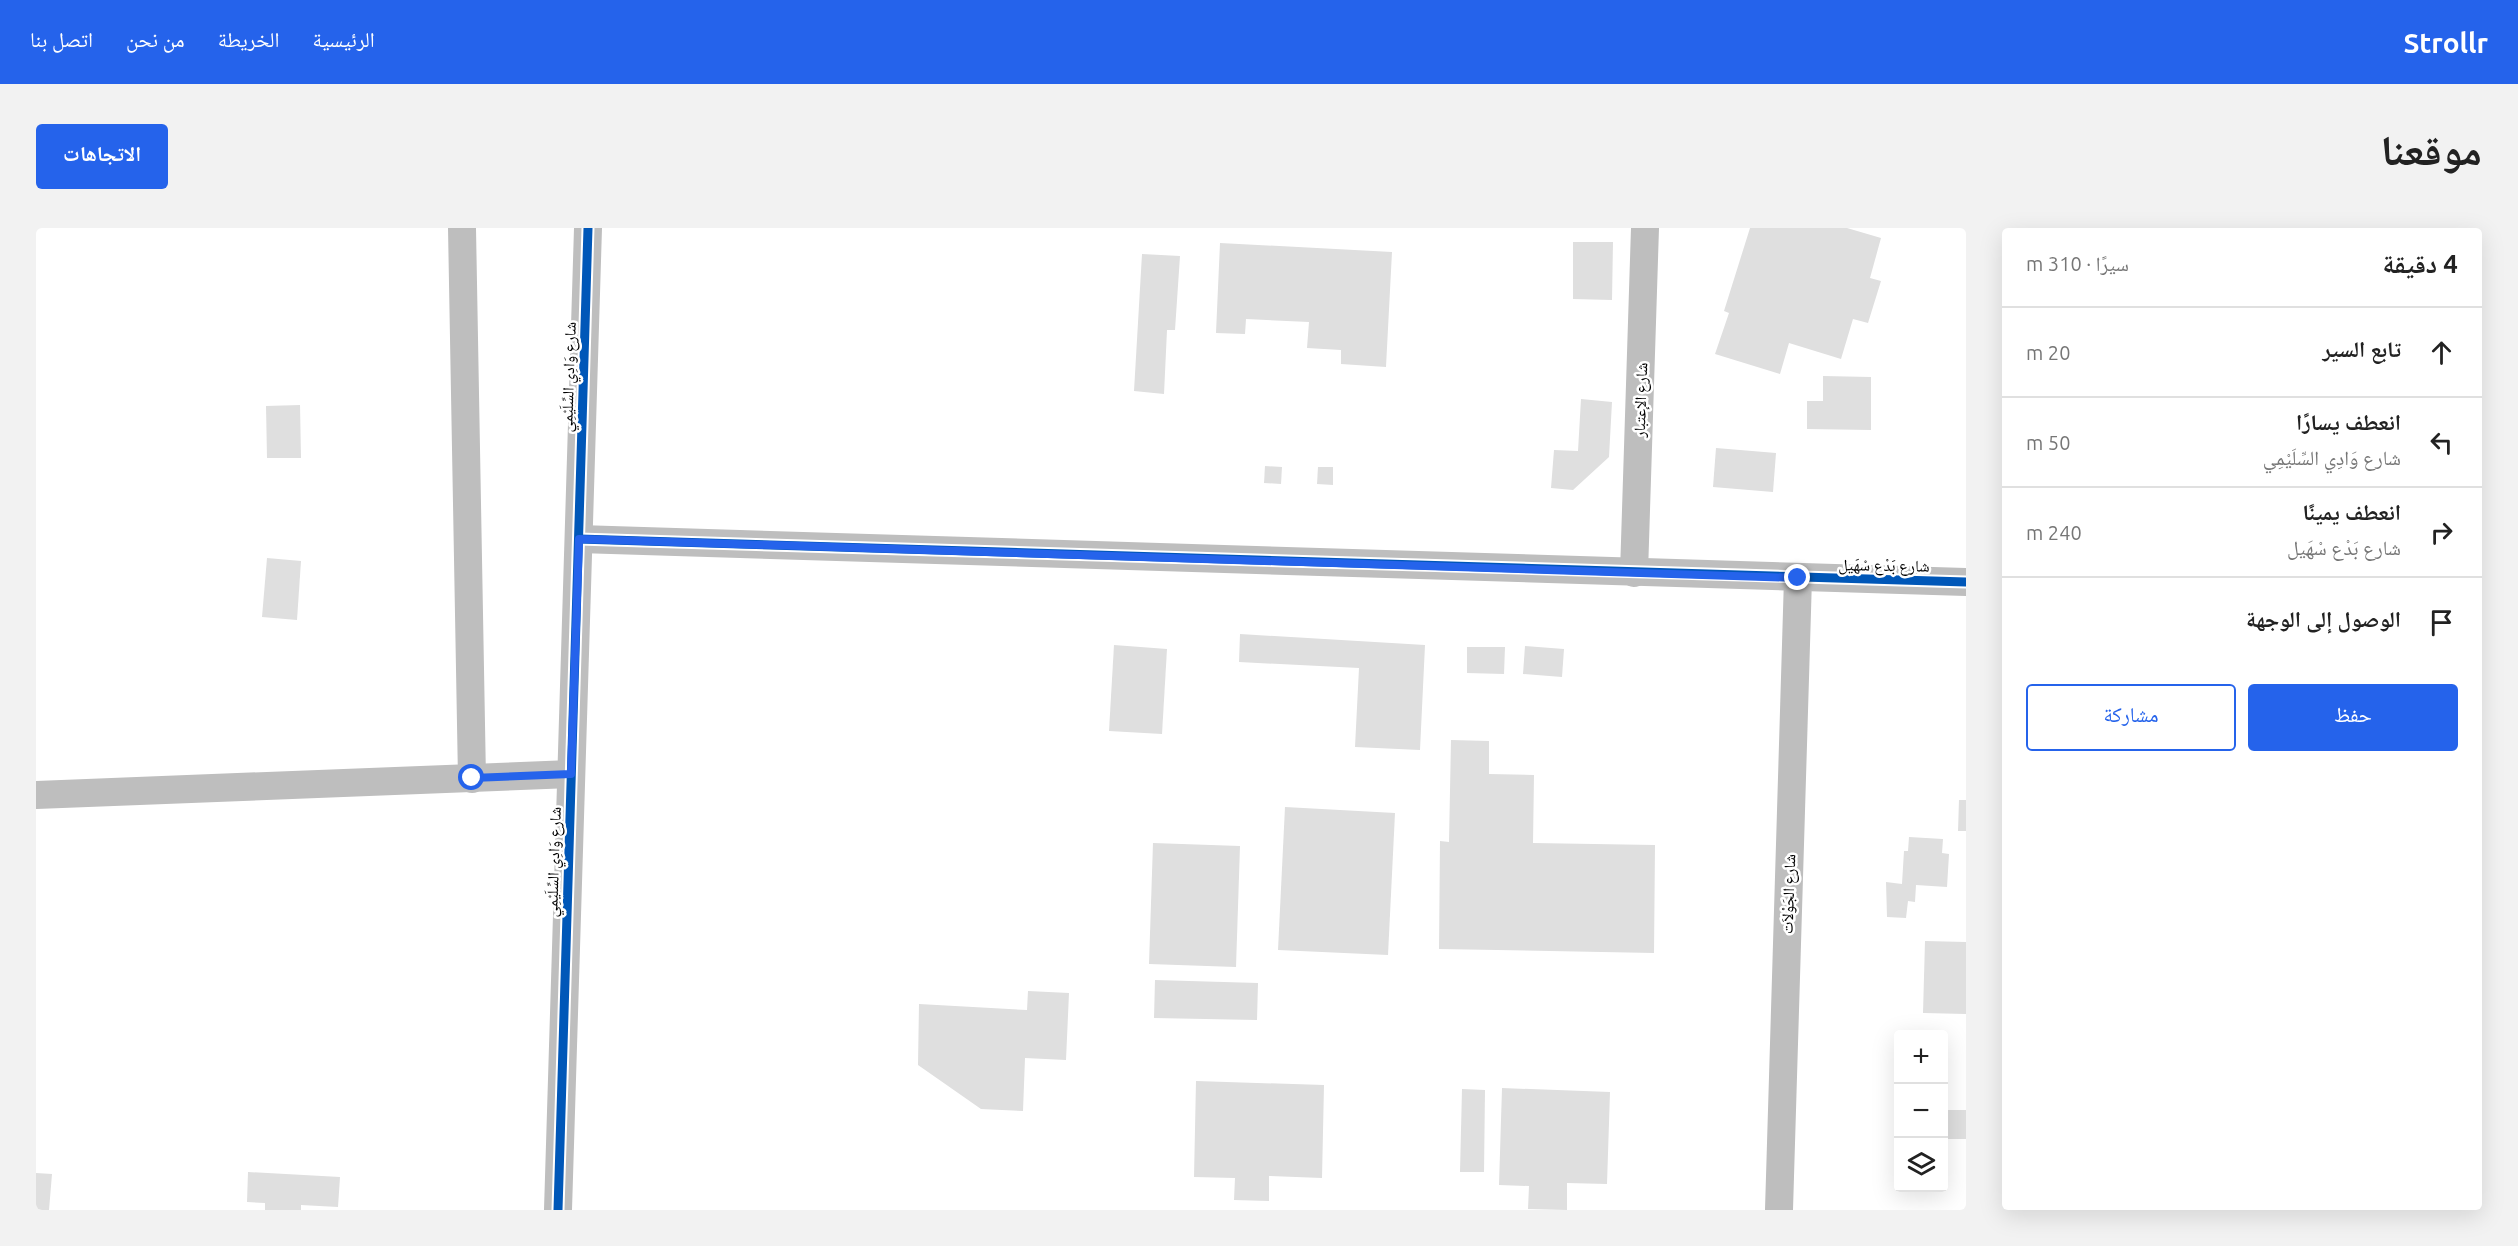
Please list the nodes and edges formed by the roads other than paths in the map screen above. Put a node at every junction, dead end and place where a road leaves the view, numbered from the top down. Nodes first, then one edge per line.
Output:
1 (462, 228) edge
2 (588, 228) edge
3 (1645, 228) edge
4 (579, 539) junction
5 (1634, 573) junction
6 (1798, 578) junction
7 (1966, 582) edge
8 (571, 774) junction
9 (472, 778) junction
10 (36, 795) edge
11 (558, 1210) edge
12 (1779, 1210) edge

1 - 9 street
2 - 4 street, شارع وَادِي السِّلَيْمِي
3 - 5 street, شارع الإعتبار
4 - 5 street, شارع بَدْع سْهَيل
4 - 8 street, شارع وَادِي السِّلَيْمِي
5 - 6 street, شارع بَدْع سْهَيل
6 - 7 street, شارع بَدْع سْهَيل
6 - 12 street, شارع الجَوْلاَت
8 - 9 street
8 - 11 street, شارع وَادِي السِّلَيْمِي
9 - 10 street

